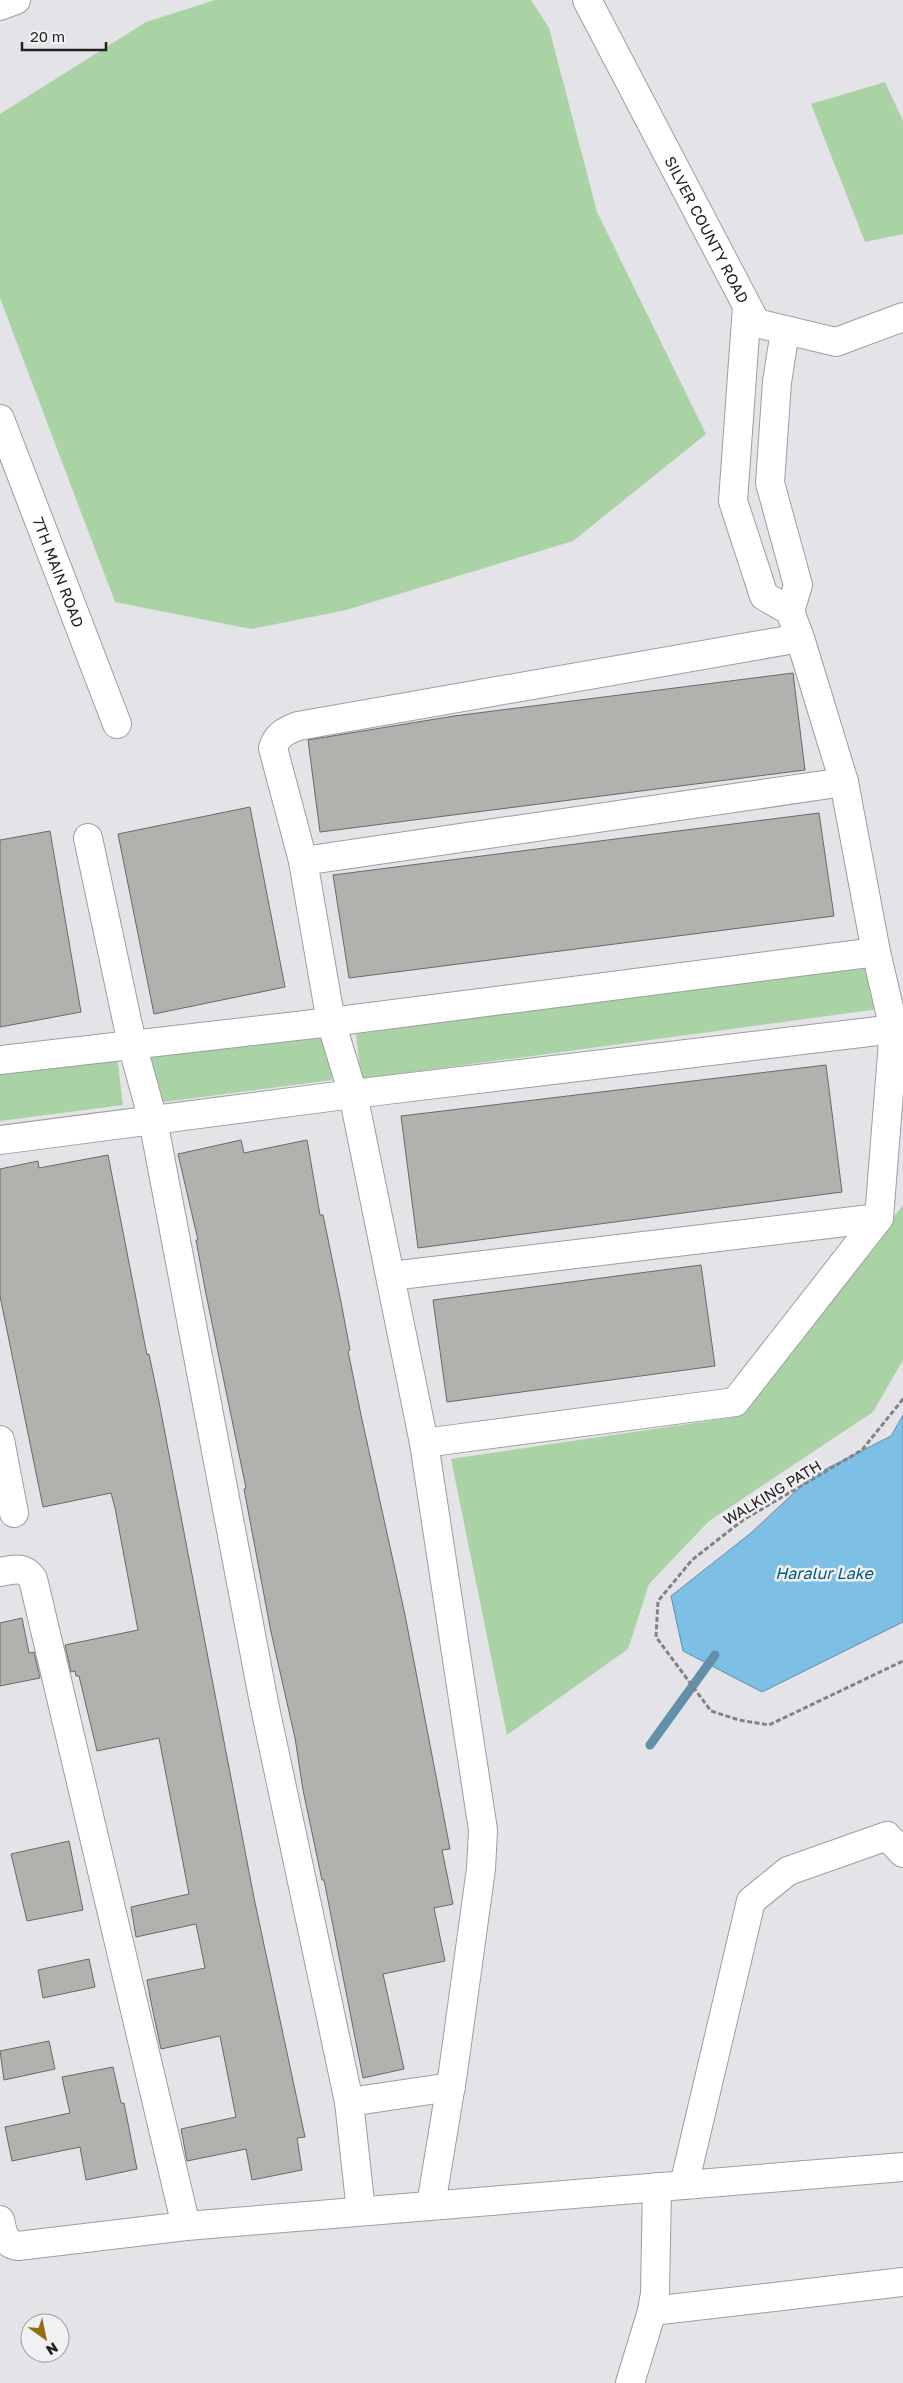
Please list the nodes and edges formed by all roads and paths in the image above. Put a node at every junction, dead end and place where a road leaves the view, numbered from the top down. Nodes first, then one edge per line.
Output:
1 (16, 0) edge
2 (587, 0) edge
3 (0, 6) edge
4 (747, 306) junction
5 (903, 317) edge
6 (785, 331) junction
7 (0, 419) edge
8 (790, 611) junction
9 (800, 638) junction
10 (117, 724) dead end
11 (844, 782) junction
12 (88, 838) dead end
13 (303, 861) junction
14 (876, 952) junction
15 (331, 1022) junction
16 (894, 1029) junction
17 (132, 1044) junction
18 (0, 1060) edge
19 (352, 1094) junction
20 (153, 1120) junction
21 (0, 1140) edge
22 (879, 1218) junction
23 (391, 1276) junction
24 (903, 1399) edge
25 (0, 1440) edge
26 (424, 1443) junction
27 (14, 1513) dead end
28 (0, 1572) edge
29 (903, 1661) edge
30 (903, 1852) edge
31 (451, 2087) junction
32 (349, 2102) junction
33 (903, 2167) edge
34 (684, 2185) junction
35 (657, 2187) junction
36 (431, 2205) junction
37 (361, 2211) junction
38 (0, 2220) edge
39 (186, 2226) junction
40 (903, 2282) edge
41 (652, 2311) junction
42 (630, 2383) edge

1 - 3 street
2 - 4 street, SILVER COUNTY ROAD
4 - 6 street, SILVER COUNTY ROAD
4 - 8 street
5 - 6 street, SILVER COUNTY ROAD
6 - 8 street
7 - 10 street, 7TH MAIN ROAD
8 - 9 street
9 - 11 street
9 - 13 street
11 - 13 street
11 - 14 street
12 - 17 street
13 - 15 street
14 - 15 street
14 - 16 street
15 - 17 street
15 - 19 street
16 - 19 street
16 - 22 street
17 - 18 street
17 - 20 street
19 - 20 street
19 - 23 street
20 - 21 street
20 - 32 street
22 - 23 street
22 - 26 street
23 - 26 street
24 - 29 path, WALKING PATH
25 - 27 street
26 - 31 street
28 - 39 street
30 - 34 street
31 - 32 street
31 - 36 street
32 - 37 street
33 - 34 street
34 - 35 street
35 - 36 street
35 - 41 street
36 - 37 street
37 - 39 street
38 - 39 street
40 - 41 street
41 - 42 street

